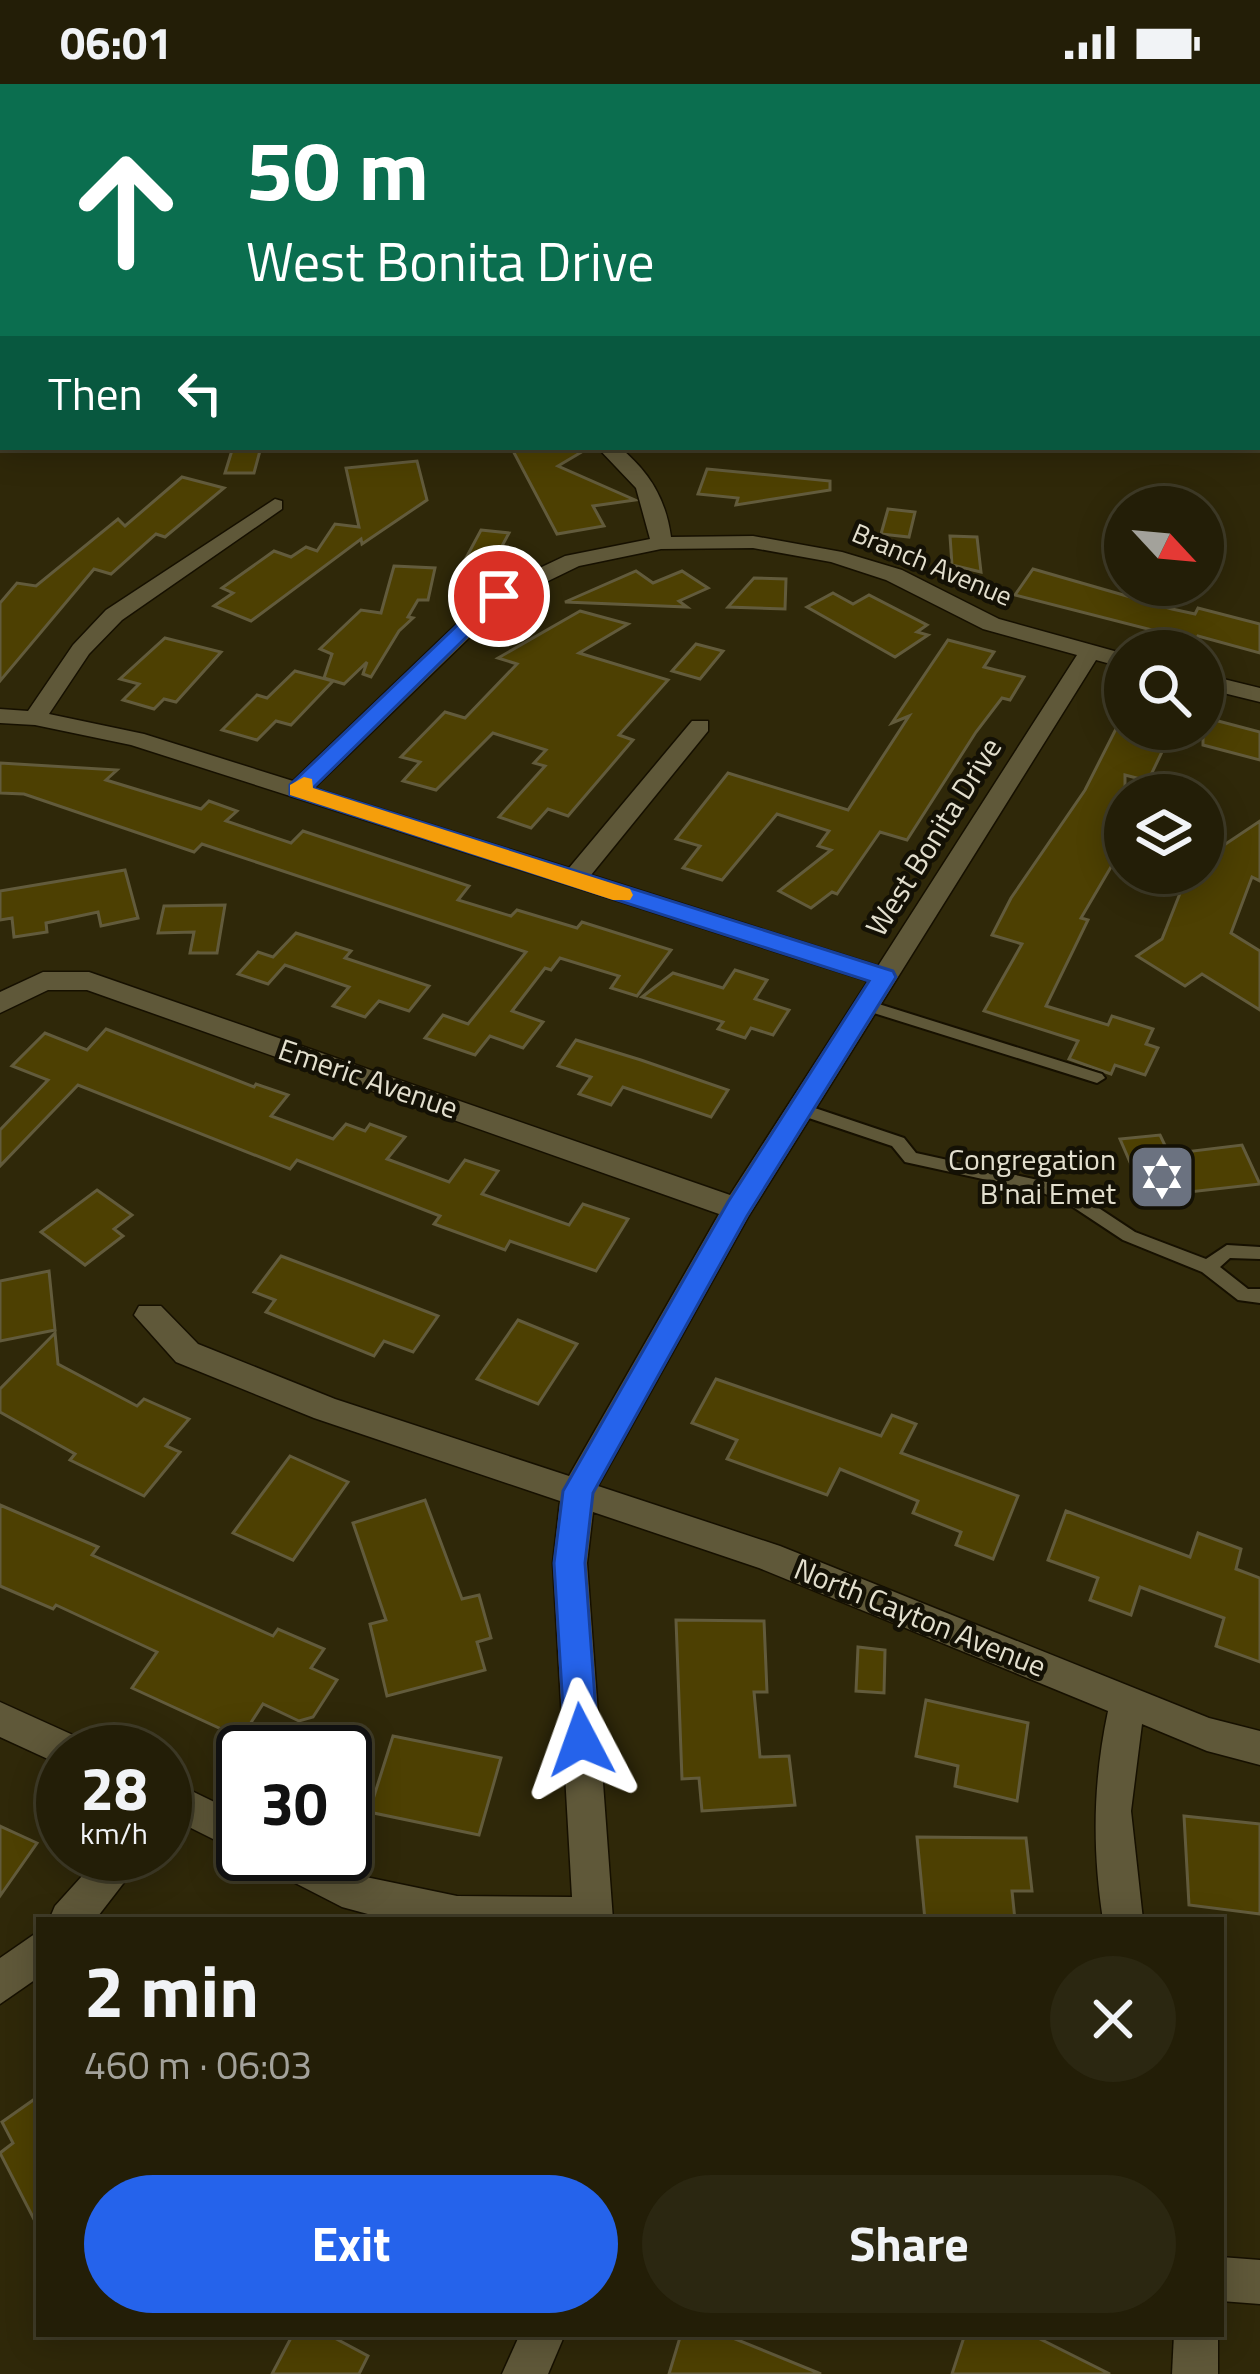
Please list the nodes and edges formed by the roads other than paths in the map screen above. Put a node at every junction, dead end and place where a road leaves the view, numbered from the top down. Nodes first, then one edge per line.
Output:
1 (610, 450) edge
2 (275, 505) dead end
3 (661, 543) junction
4 (1090, 652) junction
5 (1104, 656) edge
6 (1224, 686) edge
7 (1260, 695) edge
8 (0, 716) edge
9 (35, 718) junction
10 (700, 726) dead end
11 (298, 790) junction
12 (573, 880) junction
13 (884, 977) junction
14 (0, 1004) edge
15 (866, 1005) junction
16 (1097, 1078) dead end
17 (800, 1109) junction
18 (737, 1209) junction
19 (1260, 1253) edge
20 (1208, 1267) junction
21 (1260, 1296) edge
22 (150, 1315) dead end
23 (578, 1491) junction
24 (1128, 1703) junction
25 (0, 1719) edge
26 (36, 1736) edge
27 (1260, 1748) edge
28 (103, 1881) edge
29 (331, 1881) edge
30 (72, 1917) edge
31 (548, 1917) edge
32 (593, 1917) edge
33 (1122, 1917) edge
34 (36, 1954) edge
35 (0, 1984) edge
36 (1224, 2278) edge
37 (1260, 2282) edge
38 (542, 2337) edge
39 (1196, 2337) edge
40 (525, 2374) edge
41 (1196, 2374) edge

1 - 3 street
2 - 9 street
3 - 4 street, Branch Avenue
3 - 11 street, Branch Avenue
4 - 5 street, Branch Avenue
4 - 13 street, West Bonita Drive
6 - 7 street
8 - 9 street
9 - 11 street
10 - 12 street
11 - 12 street
12 - 13 street
13 - 15 street, West Bonita Drive
14 - 18 street, Emeric Avenue
15 - 16 lane
15 - 17 street, West Bonita Drive
17 - 18 street, West Bonita Drive
17 - 20 lane
18 - 23 street, West Bonita Drive
19 - 20 lane
20 - 21 lane
22 - 23 street, North Cayton Avenue
23 - 24 street, North Cayton Avenue
23 - 32 street
24 - 27 street, North Cayton Avenue
24 - 33 street
25 - 26 street
28 - 30 street
29 - 31 street
34 - 35 street
36 - 37 street
38 - 40 street
39 - 41 street

